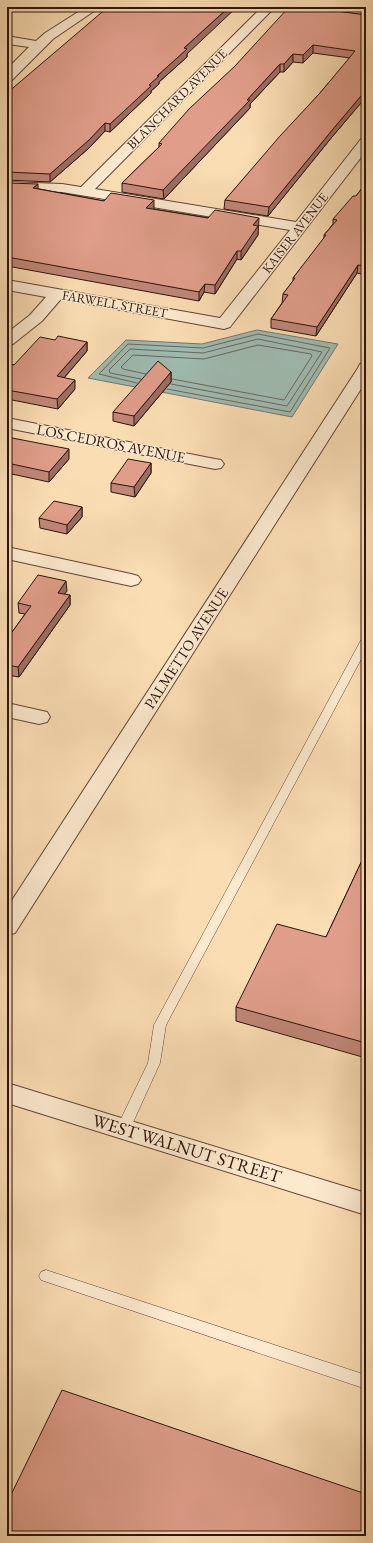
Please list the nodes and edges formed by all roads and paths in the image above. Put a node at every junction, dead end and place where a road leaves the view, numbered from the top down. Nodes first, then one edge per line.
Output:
1 (94, 7) edge
2 (269, 7) edge
3 (7, 40) edge
4 (38, 45) junction
5 (7, 78) edge
6 (366, 142) edge
7 (7, 186) edge
8 (84, 192) junction
9 (300, 227) junction
10 (7, 285) edge
11 (57, 294) junction
12 (224, 324) joint
13 (7, 341) edge
14 (366, 368) edge
15 (7, 423) edge
16 (215, 464) dead end
17 (7, 553) edge
18 (131, 580) dead end
19 (366, 640) edge
20 (7, 710) edge
21 (39, 717) dead end
22 (7, 928) edge
23 (7, 1093) edge
24 (123, 1129) junction
25 (366, 1204) edge
26 (46, 1276) dead end
27 (366, 1382) edge

1 - 4 street
2 - 8 street, BLANCHARD AVENUE
3 - 4 street
4 - 5 street
6 - 9 street, KAISER AVENUE
7 - 8 street
8 - 9 street
9 - 12 street, KAISER AVENUE
10 - 11 street, FARWELL STREET
11 - 12 street, FARWELL STREET
11 - 13 street
14 - 22 street, PALMETTO AVENUE
15 - 16 street, LOS CEDROS AVENUE
17 - 18 street
19 - 24 lane
20 - 21 street
23 - 24 street, WEST WALNUT STREET
24 - 25 street, WEST WALNUT STREET
26 - 27 lane

